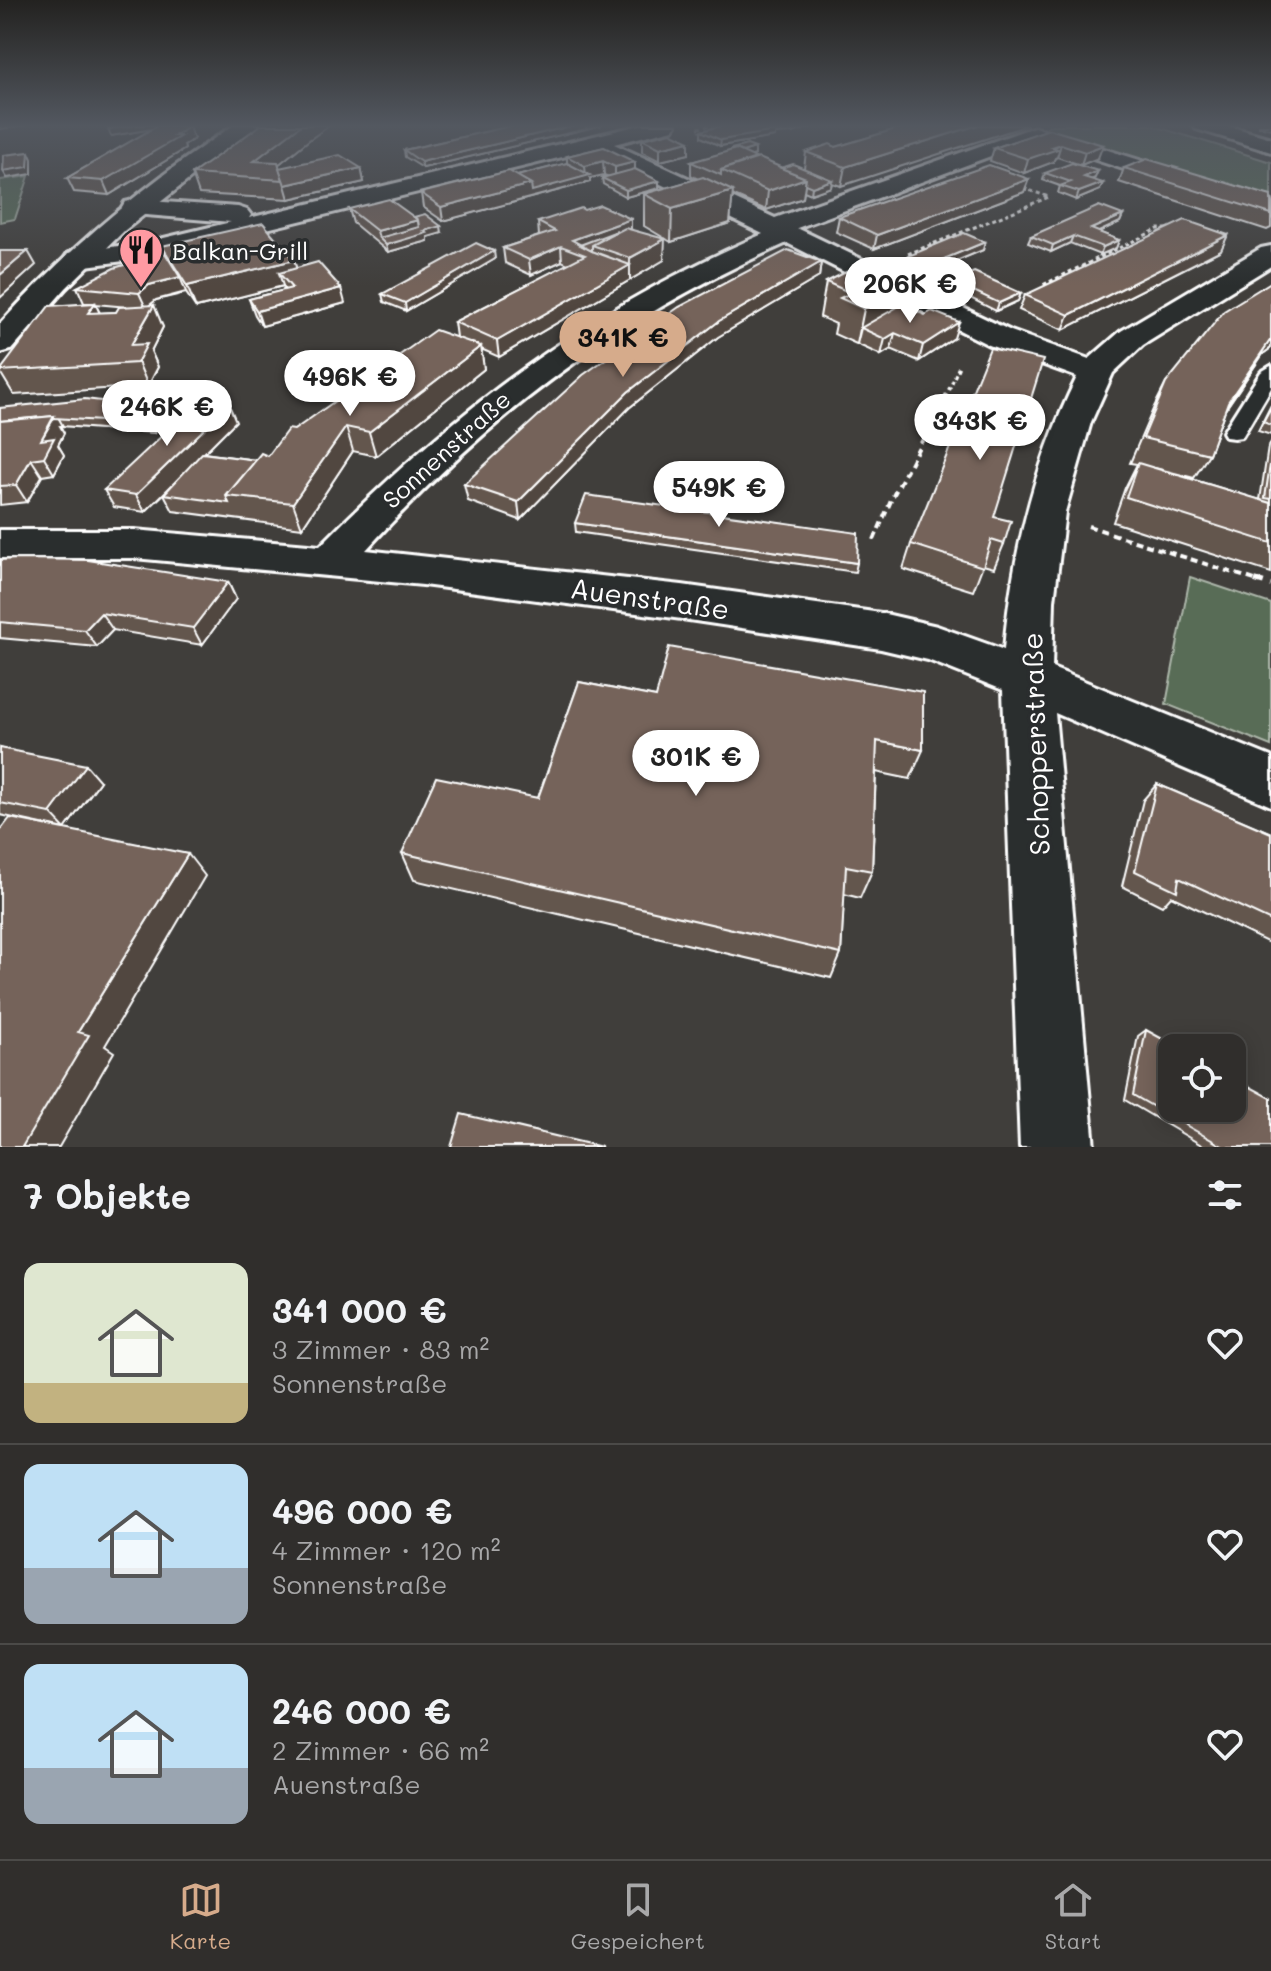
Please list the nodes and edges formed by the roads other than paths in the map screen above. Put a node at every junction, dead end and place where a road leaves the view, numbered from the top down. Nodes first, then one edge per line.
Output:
1 (174, 179) edge
2 (444, 179) edge
3 (668, 179) edge
4 (915, 179) edge
5 (1176, 179) edge
6 (134, 207) junction
7 (1271, 209) edge
8 (284, 218) junction
9 (778, 231) junction
10 (1271, 254) edge
11 (78, 259) junction
12 (0, 343) edge
13 (1271, 372) edge
14 (1096, 373) junction
15 (1234, 432) dead end
16 (0, 544) edge
17 (329, 563) junction
18 (1027, 679) junction
19 (1271, 782) edge
20 (1057, 1147) edge

1 - 6 street
2 - 8 street
3 - 9 street
4 - 9 street, Sonnenstraße
5 - 7 street, Sonnenstraße
6 - 8 street
6 - 11 street
8 - 11 street
9 - 14 street
9 - 17 street, Sonnenstraße
10 - 14 street, Schopperstraße
11 - 12 street
13 - 15 lane
14 - 18 street, Schopperstraße
16 - 17 street, Auenstraße
17 - 18 street, Auenstraße
18 - 19 street, Auenstraße
18 - 20 street, Schopperstraße

